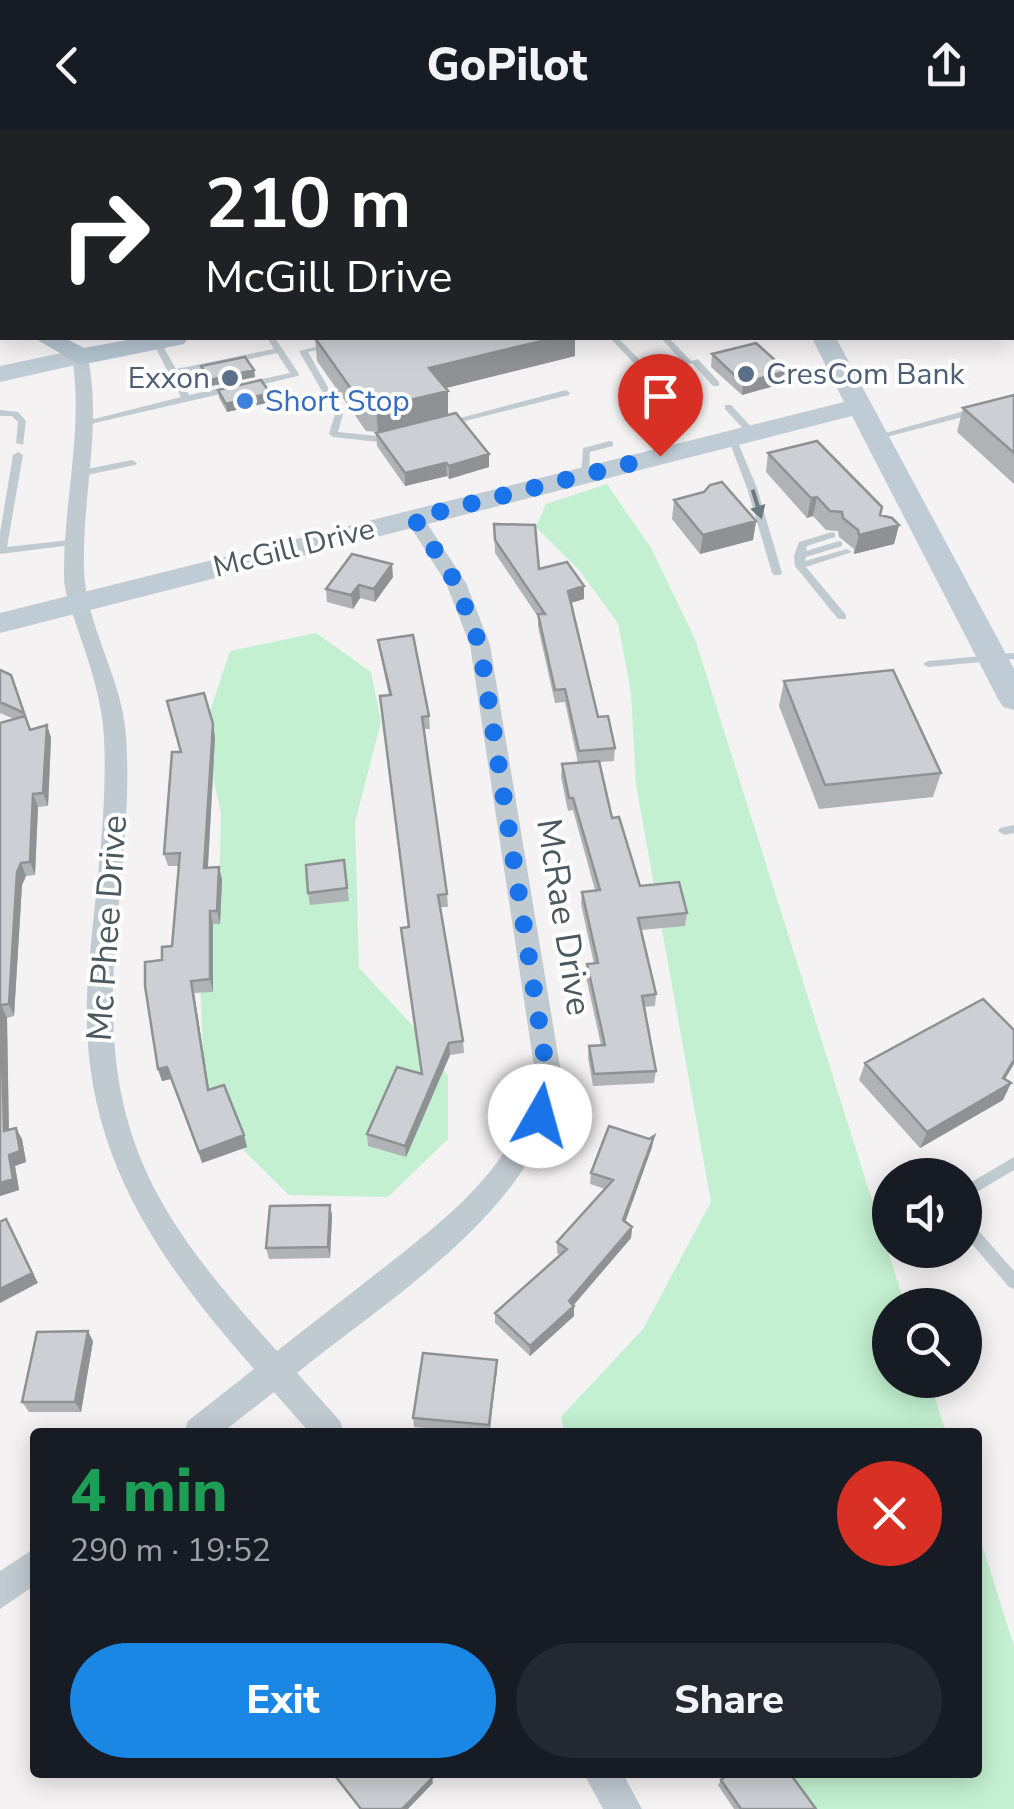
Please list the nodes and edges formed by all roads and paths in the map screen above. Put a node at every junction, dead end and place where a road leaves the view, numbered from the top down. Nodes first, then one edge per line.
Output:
1 (50, 340) edge
2 (165, 340) edge
3 (272, 340) edge
4 (616, 340) edge
5 (667, 340) edge
6 (825, 340) edge
7 (328, 341) edge
8 (303, 351) junction
9 (281, 352) junction
10 (80, 357) junction
11 (173, 372) junction
12 (648, 373) dead end
13 (0, 374) edge
14 (716, 384) dead end
15 (566, 393) dead end
16 (725, 394) dead end
17 (186, 398) junction
18 (858, 406) junction
19 (989, 408) edge
20 (0, 413) edge
21 (86, 422) junction
22 (435, 425) edge
23 (397, 435) edge
24 (742, 435) junction
25 (876, 437) junction
26 (610, 444) dead end
27 (132, 463) dead end
28 (82, 472) junction
29 (584, 475) junction
30 (414, 518) junction
31 (77, 542) junction
32 (1, 550) edge
33 (800, 561) junction
34 (777, 573) dead end
35 (78, 603) junction
36 (842, 617) dead end
37 (0, 623) edge
38 (1004, 658) edge
39 (928, 664) dead end
40 (1014, 698) edge
41 (1014, 1163) edge
42 (982, 1183) edge
43 (982, 1245) edge
44 (1014, 1282) edge
45 (277, 1371) junction
46 (205, 1428) edge
47 (327, 1428) edge
48 (30, 1568) edge
49 (0, 1592) edge
50 (606, 1778) edge
51 (624, 1809) edge

1 - 10 main road
2 - 10 main road
2 - 11 lane
3 - 9 lane
4 - 12 lane
5 - 14 lane
6 - 18 street
7 - 8 lane
8 - 9 lane
8 - 23 lane
9 - 11 lane
9 - 17 lane
10 - 13 street
10 - 21 street, Mc Phee Drive
11 - 17 lane
15 - 22 lane
16 - 24 lane
17 - 21 lane
18 - 24 street, McGill Drive
18 - 25 street
19 - 25 lane
20 - 32 lane
21 - 28 street, Mc Phee Drive
24 - 29 street, McGill Drive
24 -> 34 lane
25 - 38 street
26 - 29 lane
27 - 28 lane
28 - 31 street, Mc Phee Drive
29 - 30 street, McGill Drive
30 - 35 street, McGill Drive
30 - 45 street, McRae Drive
31 - 32 lane
31 - 35 street, Mc Phee Drive
33 - 33 lane
33 - 36 lane
35 - 37 street, McGill Drive
35 - 45 street, Mc Phee Drive
38 - 39 lane
38 - 40 street
41 - 42 lane
43 - 44 lane
45 - 46 street, McRae Drive
45 - 47 street, Mc Phee Drive
48 - 49 street
50 - 51 street

